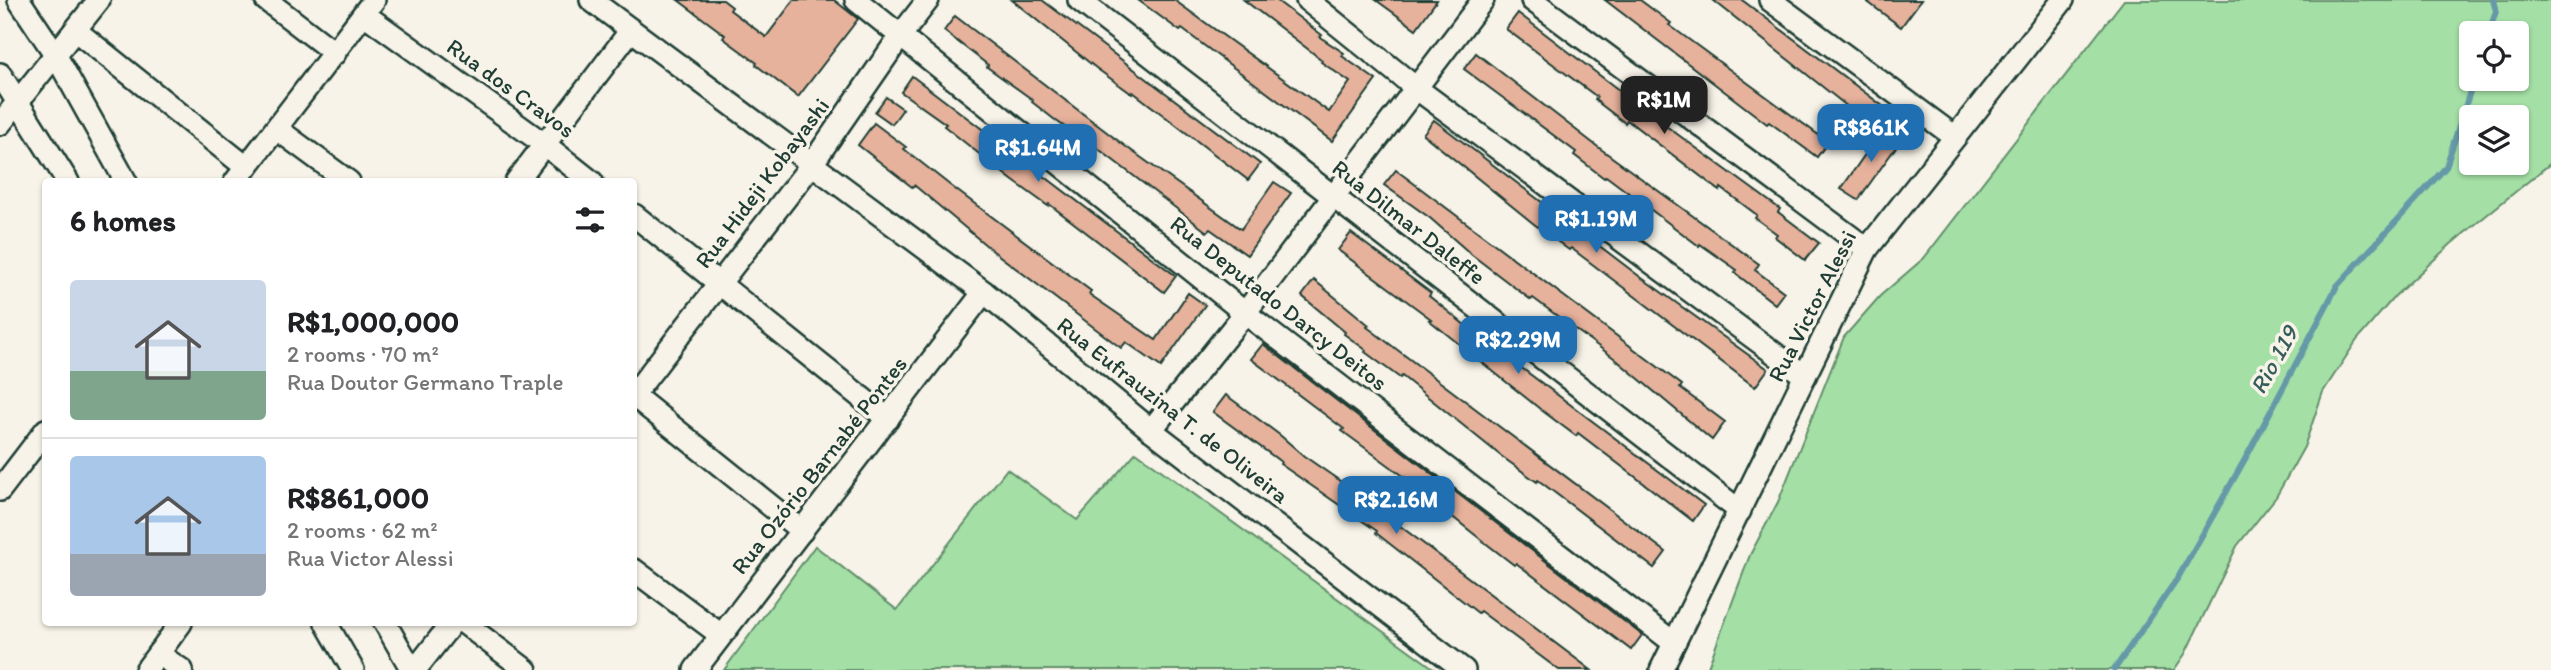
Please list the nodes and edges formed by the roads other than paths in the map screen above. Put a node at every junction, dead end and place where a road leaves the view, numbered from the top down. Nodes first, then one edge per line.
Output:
1 (19, 0) edge
2 (99, 0) edge
3 (266, 0) edge
4 (591, 0) edge
5 (856, 0) edge
6 (928, 0) edge
7 (1079, 0) edge
8 (1307, 0) edge
9 (1483, 0) edge
10 (1532, 0) edge
11 (1770, 0) edge
12 (2063, 0) edge
13 (369, 7) edge
14 (75, 30) junction
15 (631, 30) junction
16 (901, 35) junction
17 (335, 53) junction
18 (55, 54) junction
19 (0, 75) edge
20 (1416, 88) junction
21 (18, 102) junction
22 (0, 124) edge
23 (278, 129) junction
24 (1955, 137) junction
25 (544, 144) junction
26 (812, 164) junction
27 (240, 175) edge
28 (66, 178) edge
29 (124, 178) edge
30 (344, 178) edge
31 (519, 178) edge
32 (587, 178) edge
33 (1332, 195) junction
34 (637, 217) edge
35 (1867, 248) junction
36 (719, 284) junction
37 (984, 292) junction
38 (1245, 313) junction
39 (1805, 376) junction
40 (637, 391) edge
41 (637, 397) edge
42 (888, 419) junction
43 (1152, 430) junction
44 (42, 435) edge
45 (0, 490) edge
46 (1740, 511) junction
47 (802, 531) junction
48 (637, 572) edge
49 (179, 626) edge
50 (328, 626) edge
51 (387, 626) edge
52 (450, 626) edge
53 (468, 626) edge
54 (721, 635) junction
55 (1674, 643) junction
56 (152, 662) edge
57 (181, 670) edge
58 (353, 670) edge
59 (414, 670) edge
60 (526, 670) edge
61 (695, 670) edge
62 (1464, 670) edge
63 (1661, 670) edge

1 - 18 street
2 - 14 street
3 - 17 street
4 - 15 street, Rua Eufrauzina T. de Oliveira
5 - 16 street, Rua Deputado Darcy Deitos
6 - 16 street, Rua Hideji Kobayashi
7 - 33 street, Rua Dilmar Daleffe
8 - 20 street
9 - 20 street
10 - 35 street
11 - 24 street
12 - 24 street, Rua Victor Alessi
13 - 17 street
13 - 25 street, Rua dos Cravos
14 - 18 street
14 - 27 street
15 - 25 street
15 - 26 street, Rua Eufrauzina T. de Oliveira
16 - 26 street, Rua Hideji Kobayashi
16 - 38 street, Rua Deputado Darcy Deitos
17 - 23 street
18 - 21 street
18 - 29 street
19 - 21 street
20 - 33 street
20 - 39 street
21 - 22 street
21 - 28 street
23 - 27 street
23 - 30 street
24 - 35 street, Rua Victor Alessi
25 - 31 street
25 - 32 street, Rua dos Cravos
26 - 36 street, Rua Hideji Kobayashi
26 - 37 street, Rua Eufrauzina T. de Oliveira
33 - 38 street
33 - 46 street, Rua Dilmar Daleffe
34 - 36 street
35 - 39 street, Rua Victor Alessi
36 - 40 street, Rua Hideji Kobayashi
36 - 42 street
37 - 42 street, Rua Ozório Barnabé Pontes
37 - 43 street, Rua Eufrauzina T. de Oliveira
38 - 43 street
38 - 55 street, Rua Deputado Darcy Deitos
39 - 46 street, Rua Victor Alessi
41 - 47 street
42 - 47 street, Rua Ozório Barnabé Pontes
43 - 62 street, Rua Eufrauzina T. de Oliveira
44 - 45 street
46 - 55 street, Rua Victor Alessi
47 - 54 street, Rua Ozório Barnabé Pontes
48 - 54 street
49 - 56 street
50 - 58 street
51 - 59 street
52 - 59 street
53 - 60 street
54 - 61 street, Rua Ozório Barnabé Pontes
55 - 63 street, Rua Victor Alessi
56 - 57 street

